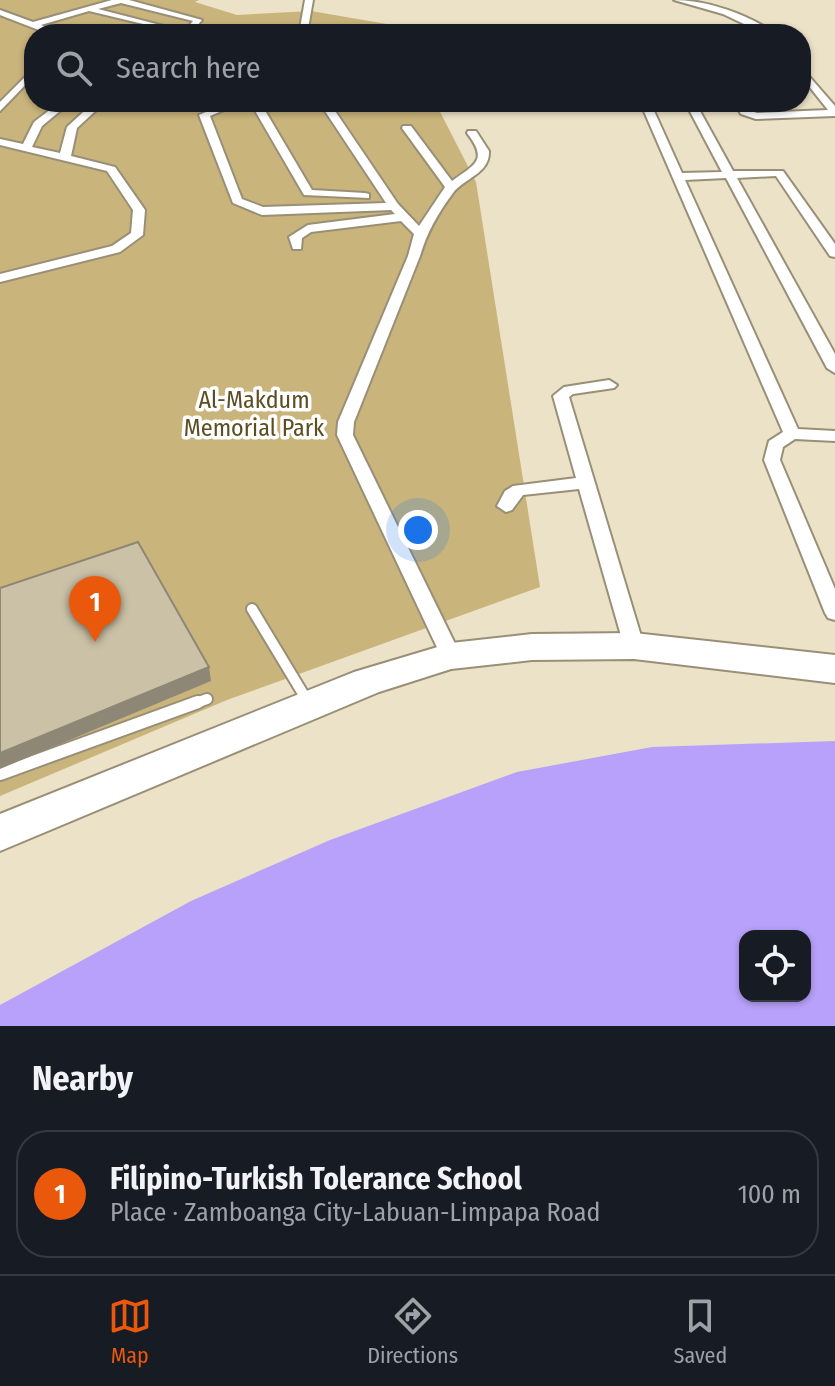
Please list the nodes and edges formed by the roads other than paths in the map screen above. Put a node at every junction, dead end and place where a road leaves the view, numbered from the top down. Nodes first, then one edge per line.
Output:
1 (74, 0) edge
2 (121, 0) edge
3 (309, 0) edge
4 (678, 0) edge
5 (92, 8) junction
6 (0, 12) edge
7 (174, 19) dead end
8 (35, 24) joint
9 (153, 24) edge
10 (168, 24) edge
11 (195, 24) edge
12 (305, 24) edge
13 (751, 24) edge
14 (24, 82) edge
15 (811, 83) edge
16 (835, 95) edge
17 (823, 98) junction
18 (0, 108) edge
19 (53, 112) edge
20 (89, 112) edge
21 (212, 112) edge
22 (261, 112) edge
23 (331, 112) edge
24 (649, 112) edge
25 (695, 112) edge
26 (745, 112) edge
27 (835, 113) edge
28 (407, 128) dead end
29 (472, 133) dead end
30 (0, 142) edge
31 (26, 148) junction
32 (65, 157) junction
33 (730, 176) junction
34 (676, 177) junction
35 (451, 187) junction
36 (311, 195) junction
37 (395, 206) junction
38 (313, 209) junction
39 (420, 234) junction
40 (297, 246) dead end
41 (835, 253) edge
42 (0, 278) edge
43 (835, 368) edge
44 (609, 385) dead end
45 (792, 434) junction
46 (835, 436) edge
47 (585, 483) junction
48 (506, 506) dead end
49 (252, 609) dead end
50 (835, 613) edge
51 (634, 646) junction
52 (451, 656) junction
53 (835, 669) edge
54 (207, 699) dead end
55 (310, 705) junction
56 (0, 774) edge
57 (0, 833) edge

1 - 5 street
2 - 5 street
2 - 11 street
3 - 12 street
4 - 13 street
5 - 8 street
5 - 9 street
6 - 8 street
7 - 10 street
14 - 18 street
15 - 17 street
16 - 17 street
17 - 27 street
19 - 31 street
20 - 32 street
21 - 38 street
22 - 36 street
23 - 37 street
24 - 34 street
25 - 33 street
26 - 27 street
28 - 35 street
29 - 35 street
30 - 31 street
31 - 32 street
32 - 42 street
33 - 34 street
33 - 41 street
33 - 43 street
34 - 45 street
35 - 39 street
36 - 37 street
36 - 38 street
37 - 38 street
37 - 39 street
37 - 40 street
39 - 52 street
44 - 47 street
45 - 46 street
45 - 50 street
47 - 48 street
47 - 51 street
49 - 55 lane
51 - 52 main road
51 - 53 main road
52 - 55 main road
54 - 56 lane
55 - 57 main road

